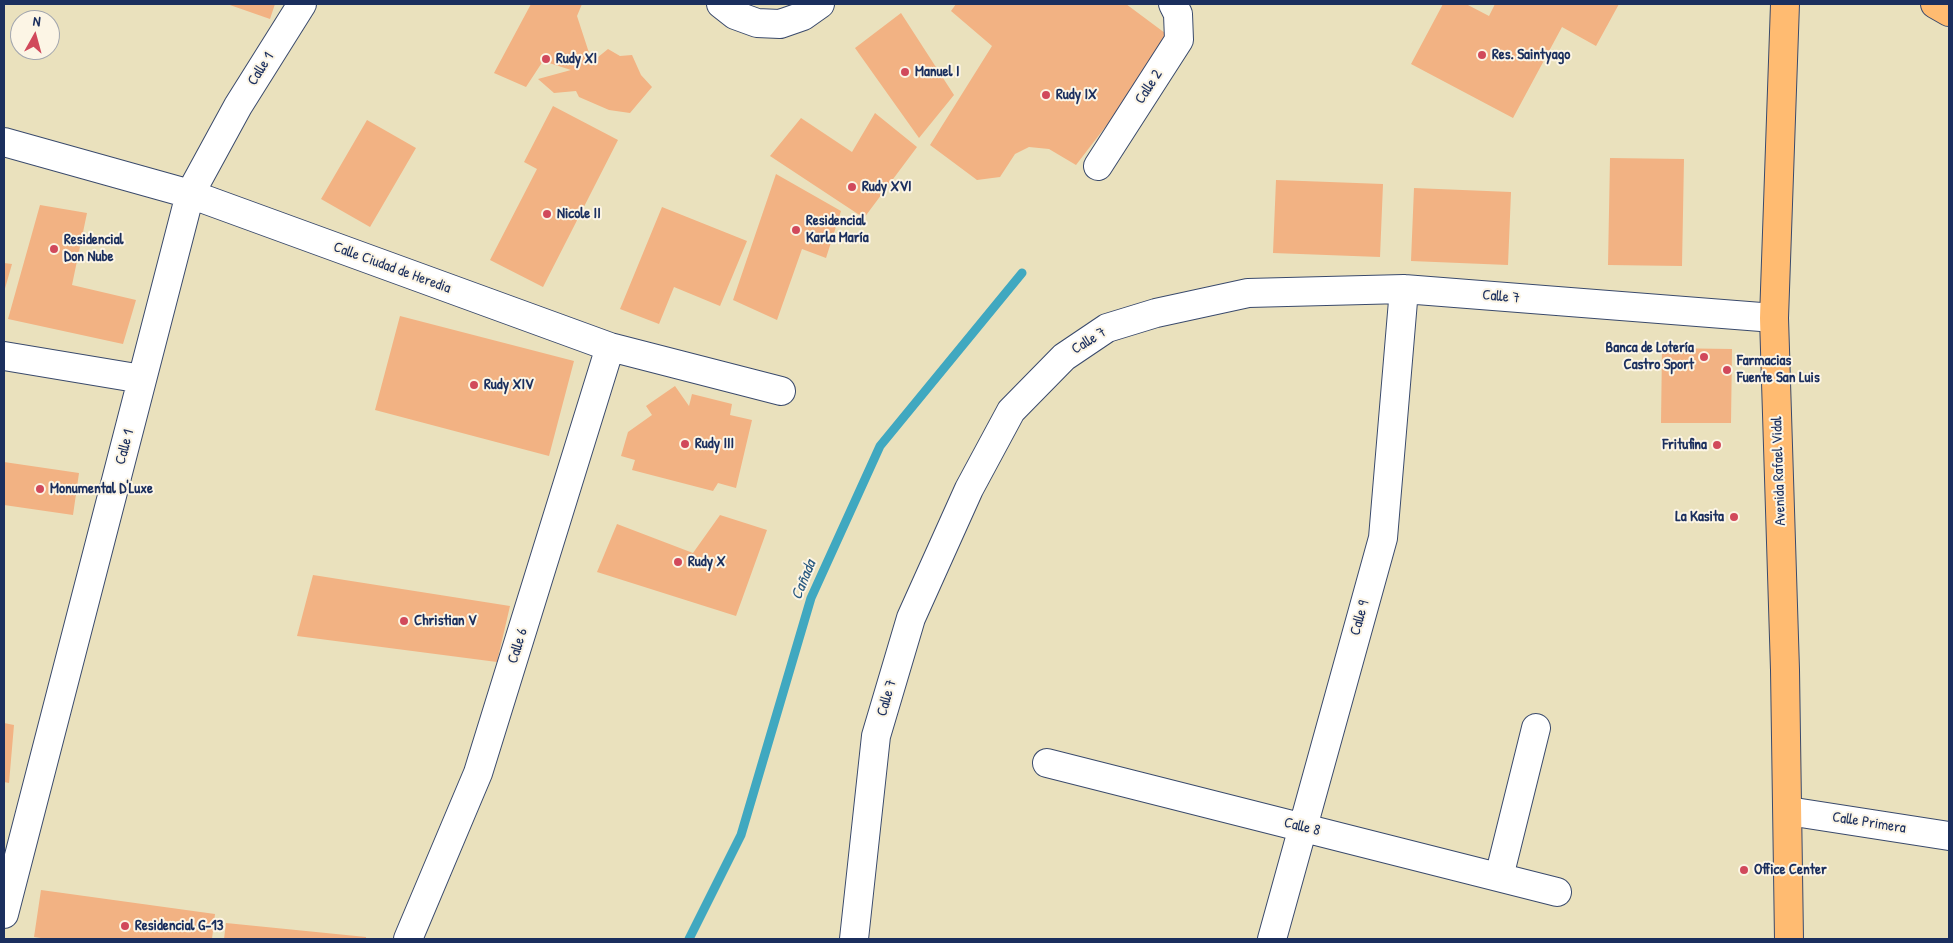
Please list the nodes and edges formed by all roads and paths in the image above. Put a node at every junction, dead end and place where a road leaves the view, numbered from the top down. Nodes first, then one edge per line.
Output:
1 (302, 4) edge
2 (721, 4) edge
3 (820, 4) edge
4 (1173, 4) edge
5 (1785, 4) edge
6 (1935, 4) edge
7 (1949, 12) edge
8 (4, 142) edge
9 (1098, 166) dead end
10 (190, 194) junction
11 (1404, 289) junction
12 (1774, 318) junction
13 (610, 347) junction
14 (4, 356) edge
15 (142, 379) junction
16 (781, 391) dead end
17 (1536, 728) dead end
18 (1047, 763) dead end
19 (1788, 811) junction
20 (1302, 827) junction
21 (1949, 836) edge
22 (1499, 877) junction
23 (1557, 892) dead end
24 (5, 900) edge
25 (408, 939) edge
26 (854, 939) edge
27 (1272, 939) edge
28 (1789, 939) edge

1 - 10 street, Calle 1
2 - 3 street
4 - 9 street, Calle 2
5 - 12 main road, Avenida Rafael Vidal
6 - 7 main road
8 - 10 street, Calle Ciudad de Heredia
10 - 13 street, Calle Ciudad de Heredia
10 - 15 street, Calle 1
11 - 12 street, Calle 7
11 - 20 street, Calle 9
11 - 26 street, Calle 7
12 - 19 main road, Avenida Rafael Vidal
13 - 16 street, Calle Ciudad de Heredia
13 - 25 street, Calle 6
14 - 15 street
15 - 24 street, Calle 1
17 - 22 street
18 - 20 street, Calle 8
19 - 21 street, Calle Primera
19 - 28 main road, Avenida Rafael Vidal
20 - 22 street, Calle 8
20 - 27 street, Calle 9
22 - 23 street, Calle 8

